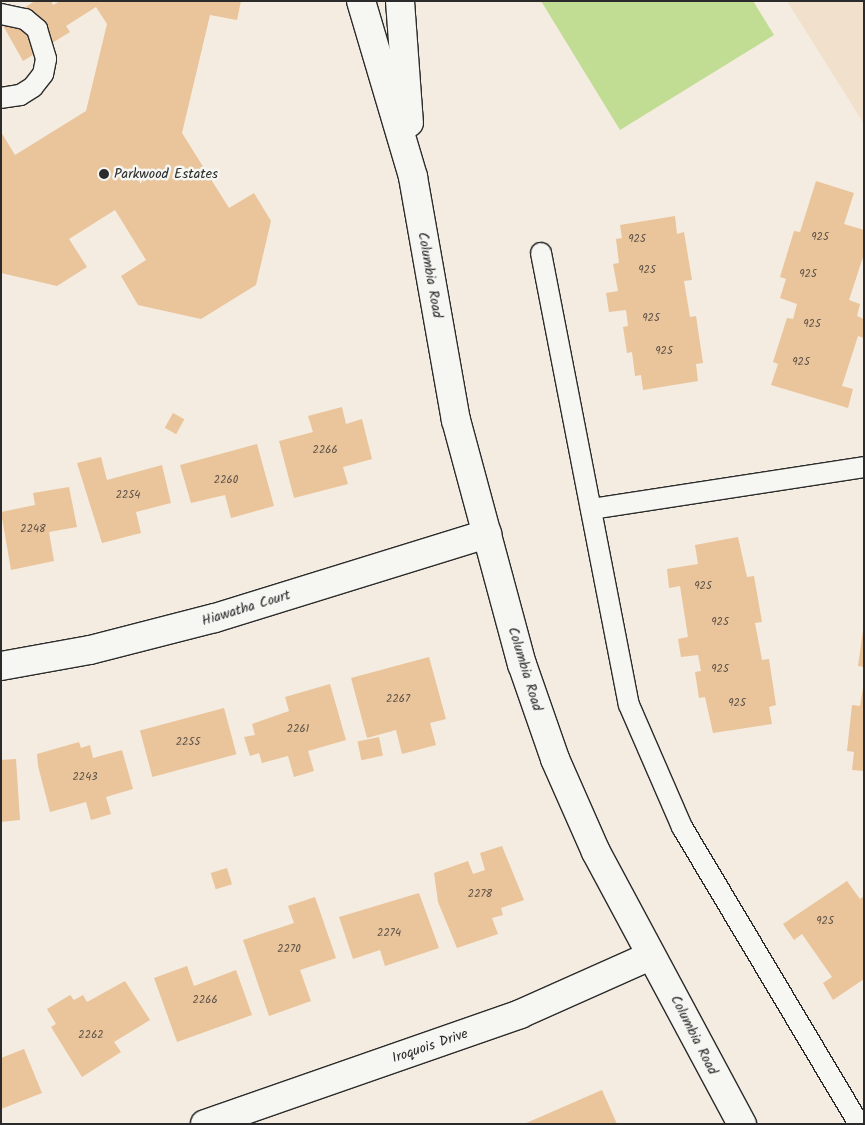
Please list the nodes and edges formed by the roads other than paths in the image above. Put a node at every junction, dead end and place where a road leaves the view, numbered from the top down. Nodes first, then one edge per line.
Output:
1 (361, 1) edge
2 (400, 1) edge
3 (1, 14) edge
4 (1, 98) edge
5 (413, 176) junction
6 (541, 253) dead end
7 (864, 467) edge
8 (591, 509) junction
9 (487, 534) junction
10 (1, 666) edge
11 (650, 956) junction
12 (205, 1124) edge
13 (742, 1124) edge
14 (859, 1124) edge

1 - 5 street, Columbia Road
2 - 5 street, Columbia Road
3 - 4 lane
5 - 9 street, Columbia Road
6 - 8 lane
7 - 8 lane
8 - 14 lane
9 - 10 street, Hiawatha Court
9 - 11 street, Columbia Road
11 - 12 street, Iroquois Drive
11 - 13 street, Columbia Road

